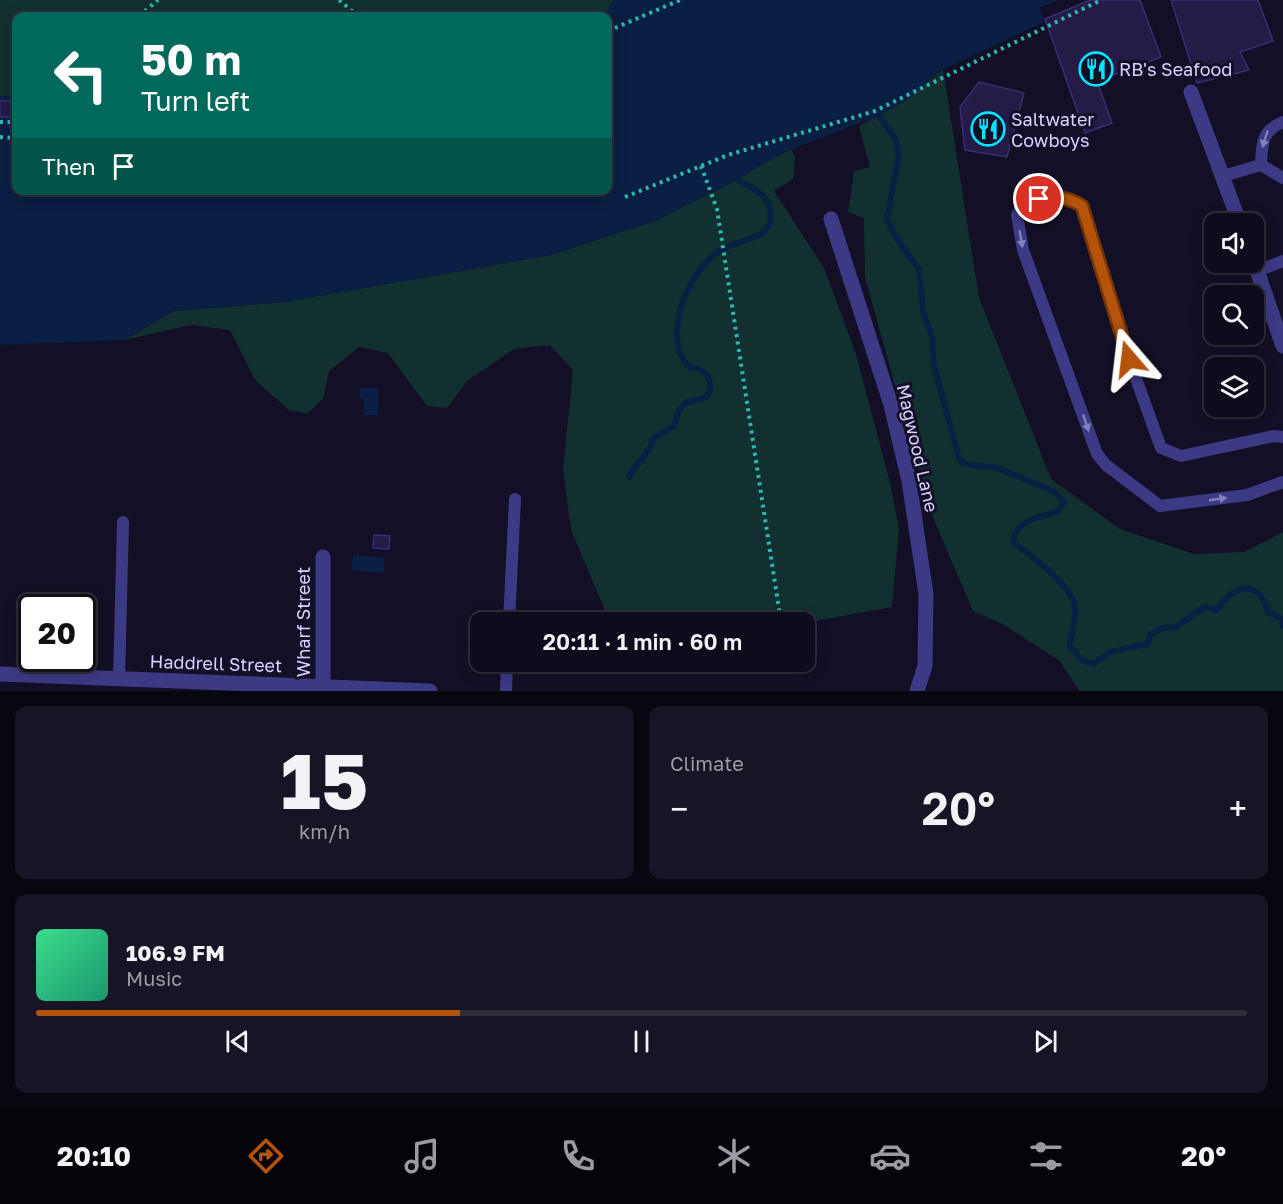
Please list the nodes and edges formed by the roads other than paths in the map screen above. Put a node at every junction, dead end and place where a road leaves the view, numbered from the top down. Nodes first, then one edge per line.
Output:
1 (1191, 92) dead end
2 (1283, 122) edge
3 (1261, 165) junction
4 (1223, 176) junction
5 (1283, 178) edge
6 (1236, 213) edge
7 (831, 219) dead end
8 (1283, 261) edge
9 (1264, 265) edge
10 (1257, 273) edge
11 (1282, 343) edge
12 (1283, 437) edge
13 (1283, 483) edge
14 (515, 499) dead end
15 (123, 522) dead end
16 (322, 557) dead end
17 (509, 612) edge
18 (507, 672) edge
19 (0, 674) edge
20 (118, 679) junction
21 (323, 689) edge
22 (430, 691) edge
23 (506, 691) edge
24 (917, 691) edge

1 - 4 street
2 -> 3 lane
3 - 4 lane
3 - 5 lane
4 - 6 street
7 - 24 street, Magwood Lane
8 - 9 lane
10 - 11 street
12 -> 13 lane
14 - 17 lane
15 - 20 lane
16 - 21 street, Wharf Street
18 - 23 lane
19 - 20 street, Haddrell Street
20 - 21 street, Haddrell Street
21 - 22 street, Haddrell Street

